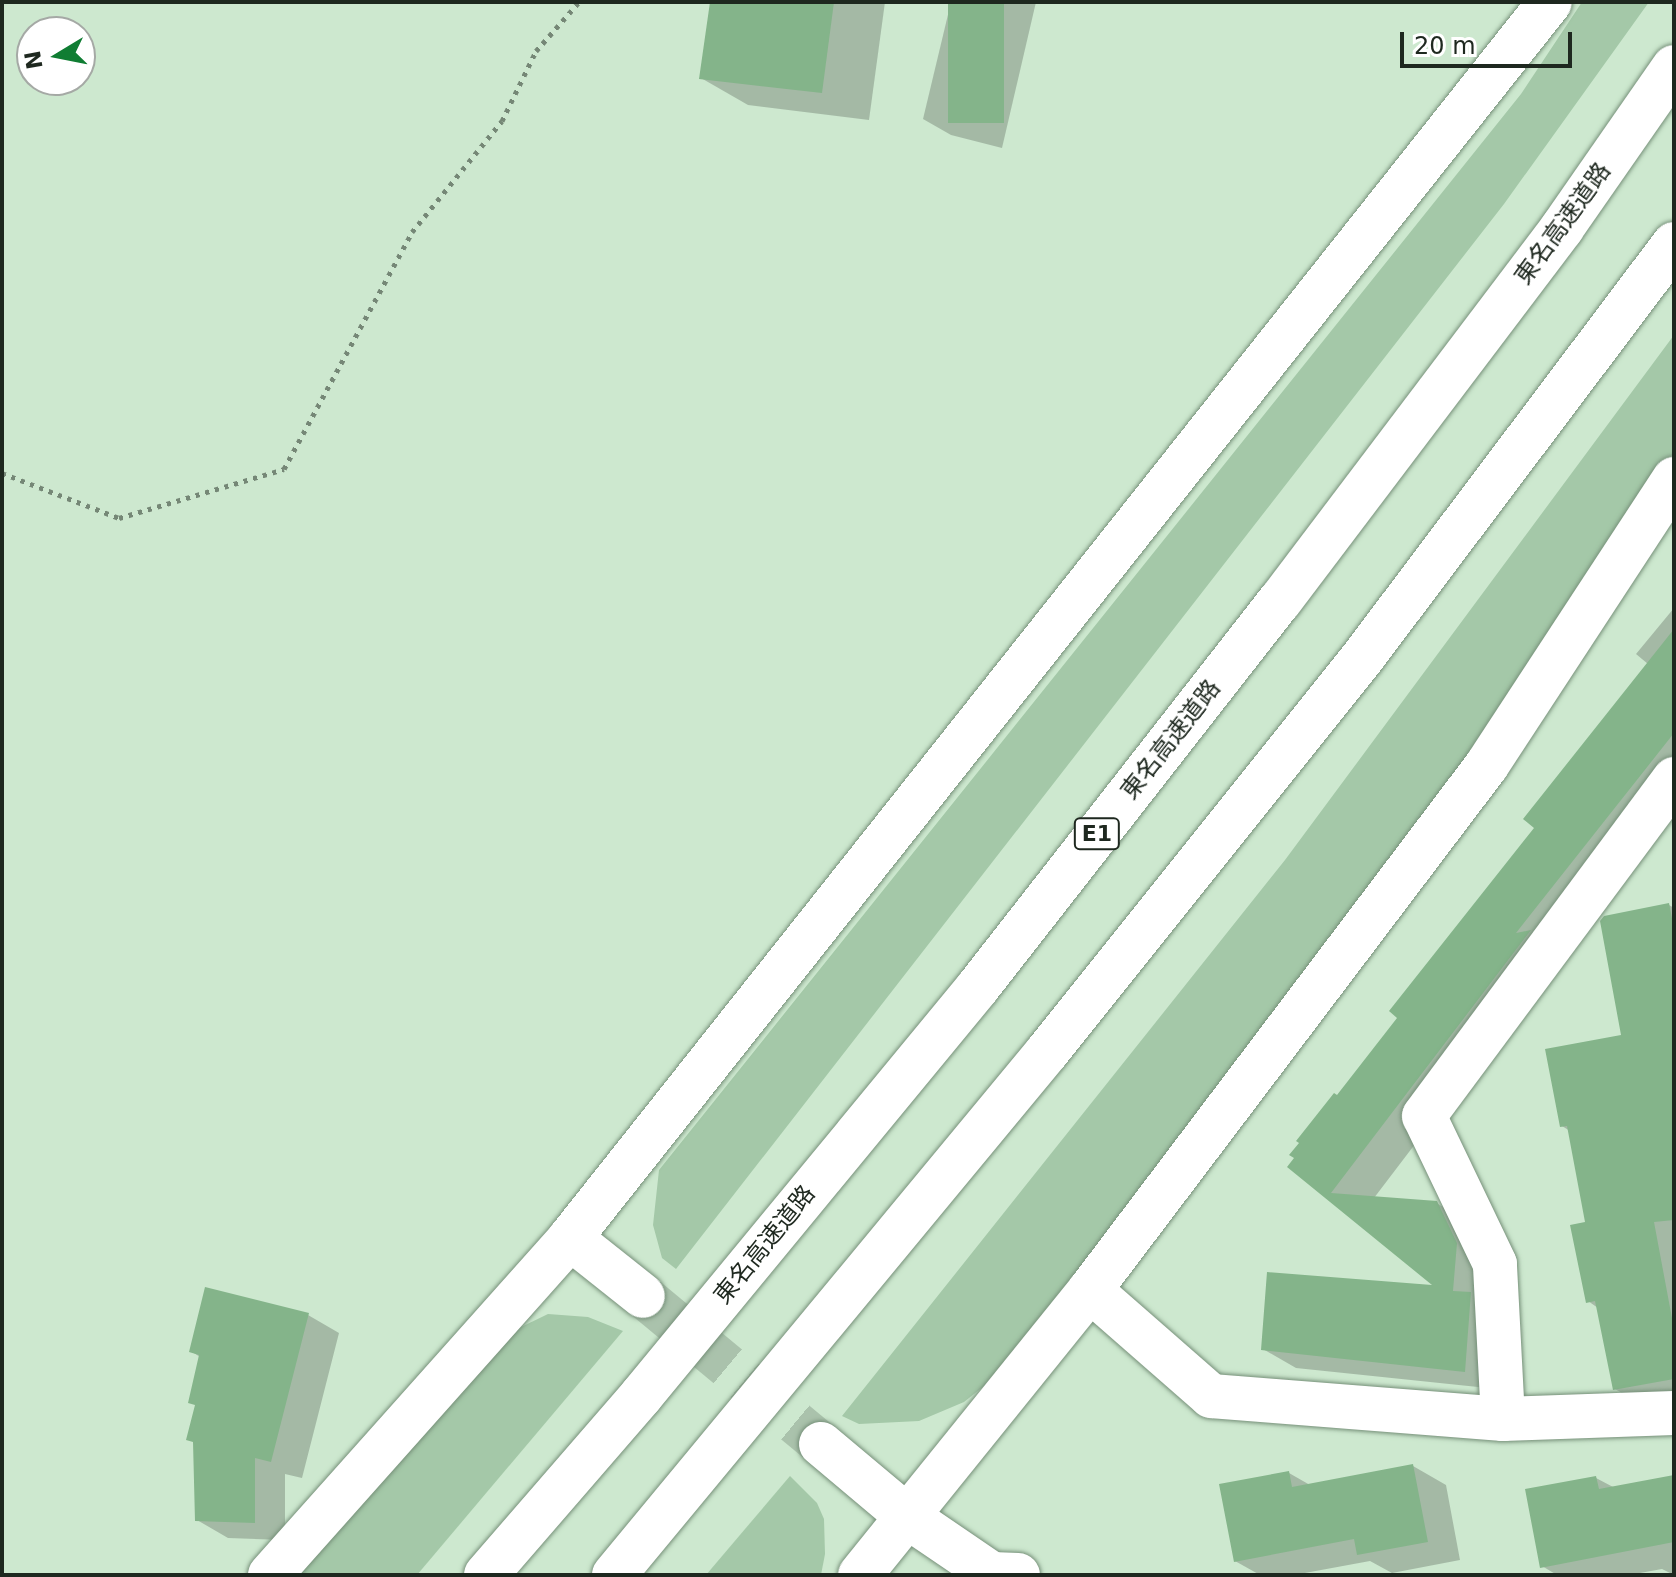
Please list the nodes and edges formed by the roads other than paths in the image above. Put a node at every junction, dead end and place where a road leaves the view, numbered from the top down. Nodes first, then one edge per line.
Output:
1 (1550, 2) edge
2 (1674, 67) edge
3 (1674, 244) edge
4 (1674, 479) edge
5 (1666, 810) edge
6 (570, 1238) junction
7 (1090, 1290) junction
8 (643, 1296) tunnel mouth
9 (1674, 1413) edge
10 (1503, 1419) junction
11 (821, 1444) tunnel mouth
12 (908, 1517) junction
13 (270, 1575) edge
14 (486, 1575) edge
15 (614, 1575) edge
16 (860, 1575) edge
17 (1018, 1575) edge

1 - 6 main road
2 - 14 main road, 東名高速道路 / E1
3 - 15 main road
4 - 7 main road
5 - 10 main road
6 - 8 main road
6 - 13 main road
7 - 10 main road
7 - 12 main road
9 - 10 main road
11 - 12 main road
12 - 16 main road
12 - 17 main road

